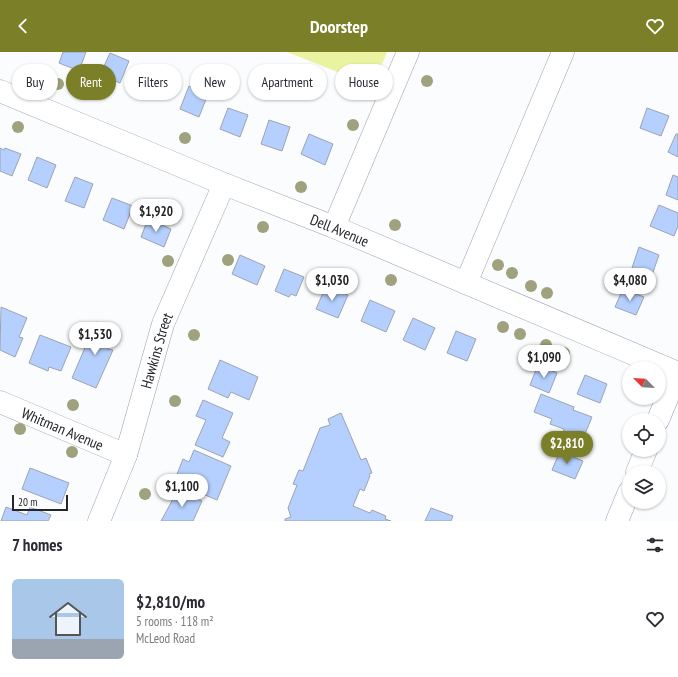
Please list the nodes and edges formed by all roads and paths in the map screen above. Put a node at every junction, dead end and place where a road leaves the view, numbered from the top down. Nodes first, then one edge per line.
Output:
1 (408, 52) edge
2 (563, 52) edge
3 (0, 90) edge
4 (224, 184) junction
5 (334, 227) junction
6 (466, 283) junction
7 (678, 372) edge
8 (0, 402) edge
9 (661, 413) edge
10 (126, 455) junction
11 (622, 509) edge
12 (99, 521) edge
13 (617, 521) edge

1 - 5 street
2 - 6 street
3 - 4 street, Dell Avenue
4 - 5 street, Dell Avenue
4 - 10 street, Hawkins Street
5 - 6 street, Dell Avenue
6 - 7 street, Dell Avenue
7 - 9 street
8 - 10 street, Whitman Avenue
10 - 12 street, Hawkins Street
11 - 13 street

